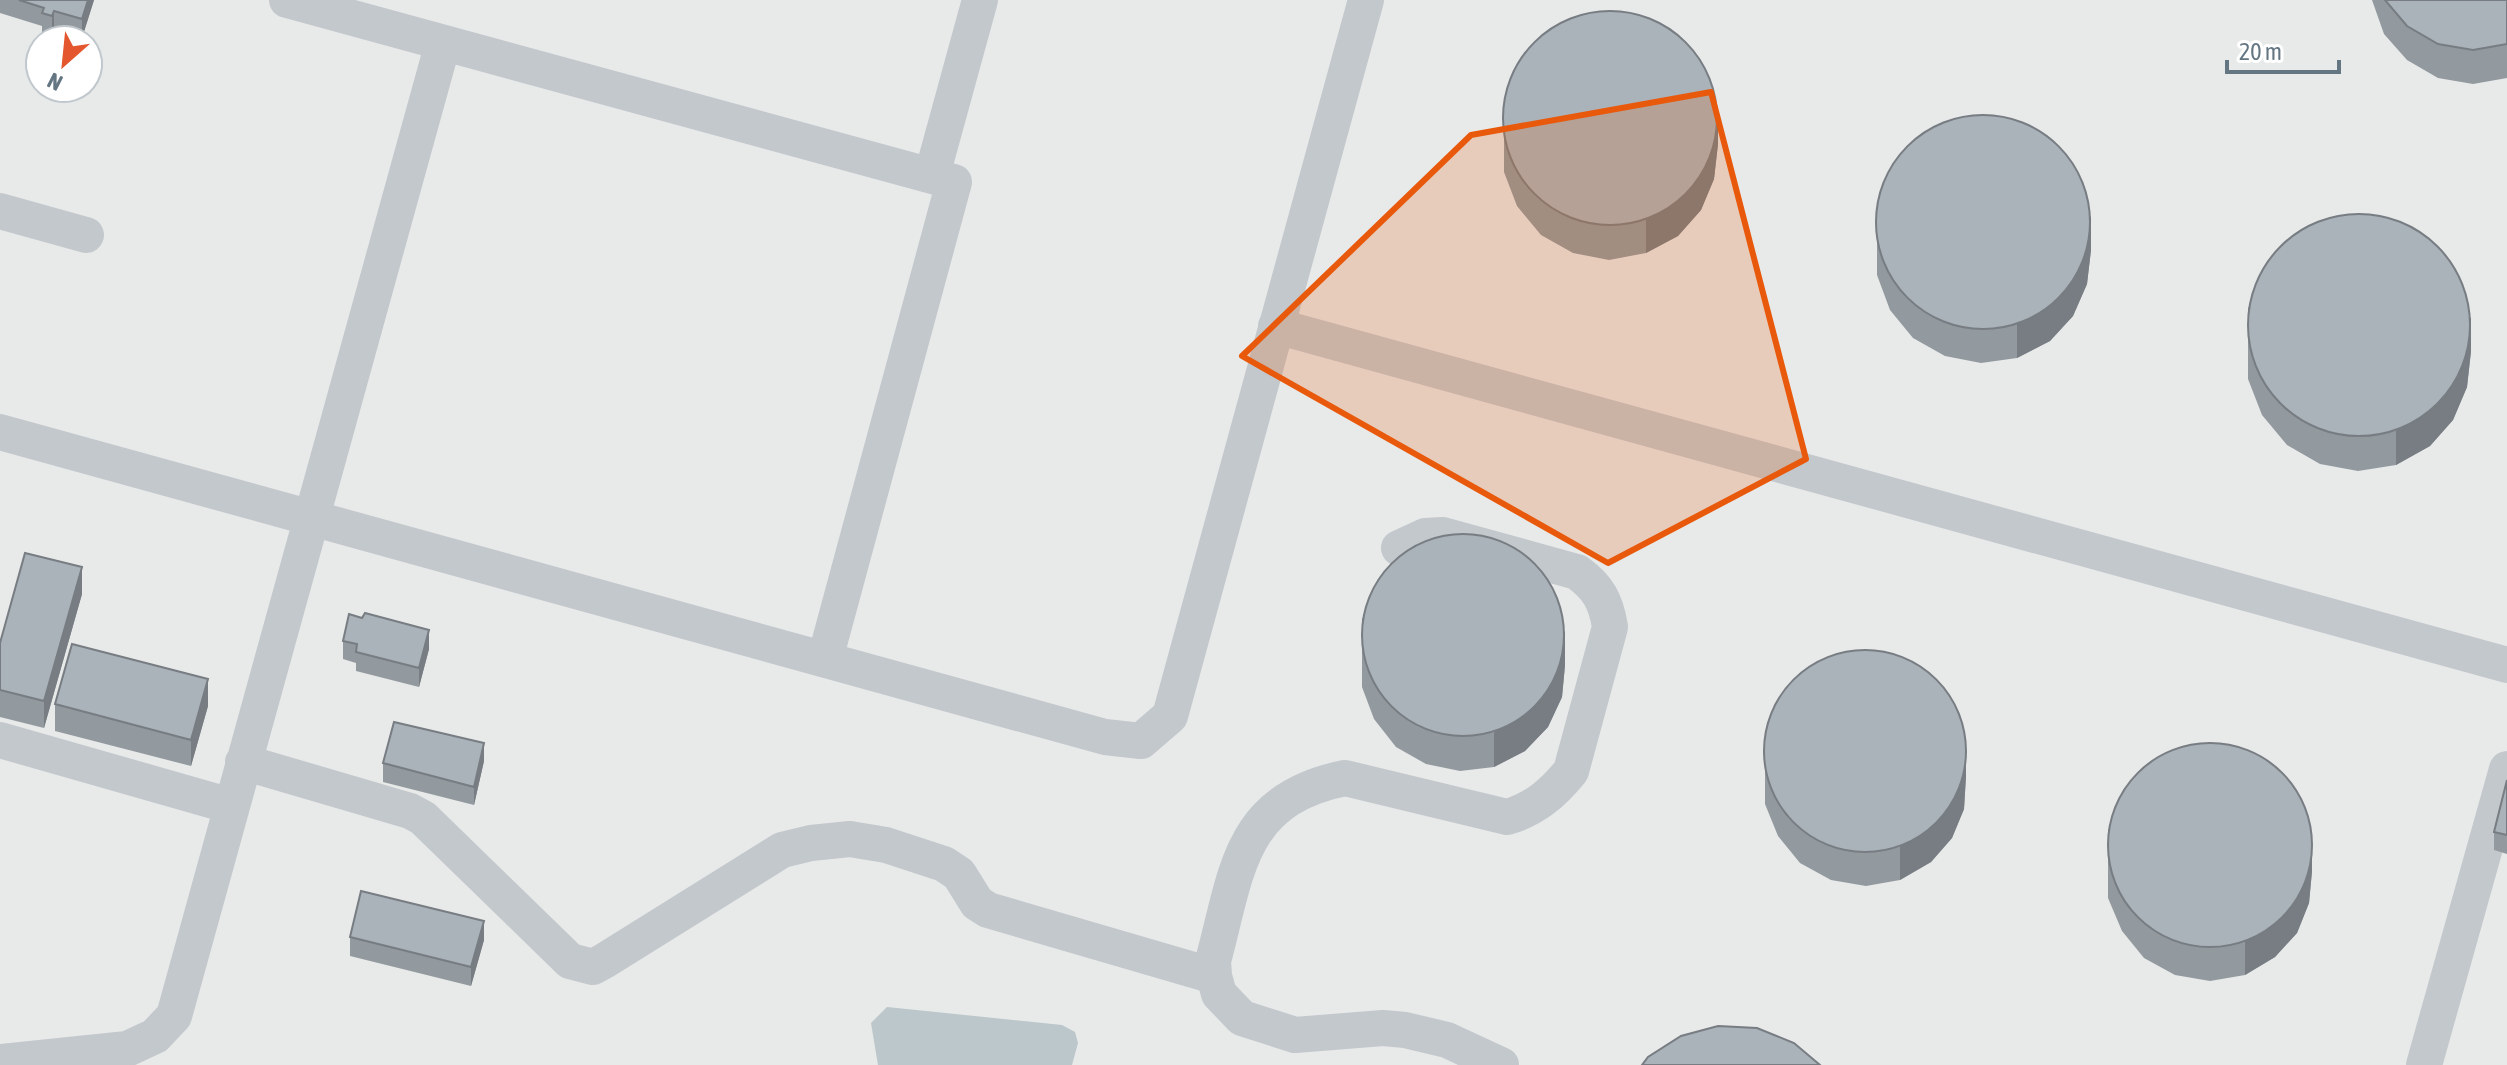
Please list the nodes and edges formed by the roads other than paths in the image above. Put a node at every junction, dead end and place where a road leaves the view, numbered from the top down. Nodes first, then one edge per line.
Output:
1 (287, 0) edge
2 (980, 0) edge
3 (1366, 0) edge
4 (443, 43) junction
5 (932, 175) junction
6 (0, 211) edge
7 (86, 235) dead end
8 (1276, 326) junction
9 (0, 432) edge
10 (310, 518) junction
11 (1399, 548) dead end
12 (825, 659) junction
13 (2507, 665) edge
14 (0, 740) edge
15 (243, 762) junction
16 (2507, 769) edge
17 (231, 806) junction
18 (1214, 976) junction
19 (0, 1062) edge
20 (1501, 1065) edge
21 (2424, 1065) edge

1 - 4 lane
2 - 5 lane
3 - 8 lane
4 - 5 lane
4 - 10 lane
5 - 12 lane
6 - 7 lane
8 - 12 lane
8 - 13 lane
9 - 10 lane
10 - 12 lane
10 - 15 lane
11 - 18 lane
14 - 17 lane
15 - 17 lane
15 - 18 lane
16 - 21 lane
17 - 19 lane
18 - 20 lane

